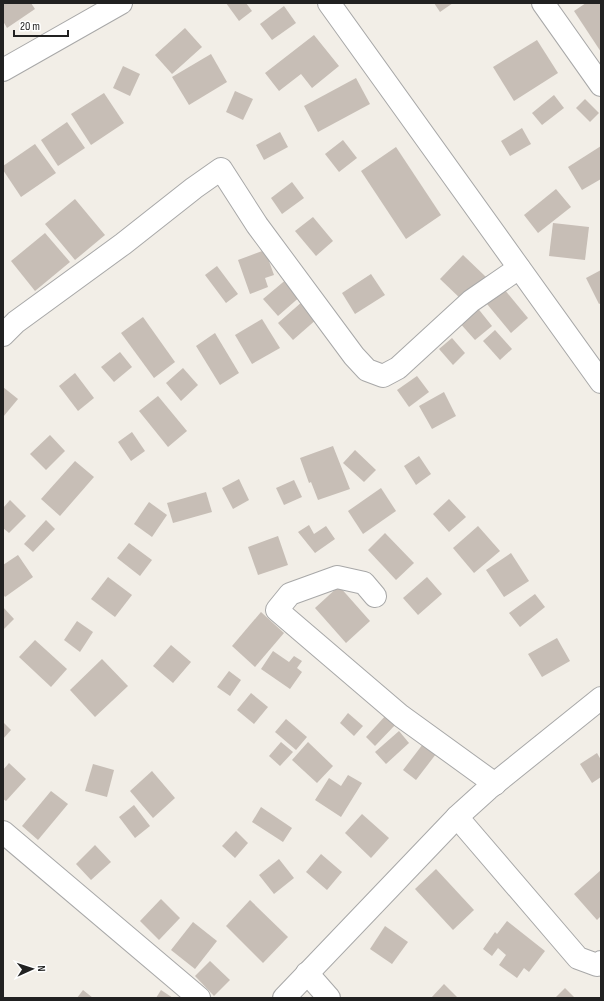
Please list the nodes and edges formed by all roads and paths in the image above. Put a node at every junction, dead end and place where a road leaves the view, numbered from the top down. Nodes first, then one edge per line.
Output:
1 (121, 3) edge
2 (329, 3) edge
3 (543, 3) edge
4 (3, 70) edge
5 (601, 85) edge
6 (519, 268) junction
7 (3, 335) edge
8 (601, 382) edge
9 (375, 596) dead end
10 (601, 698) edge
11 (495, 784) junction
12 (457, 817) junction
13 (3, 832) edge
14 (600, 966) edge
15 (307, 973) junction
16 (199, 998) edge
17 (284, 998) edge
18 (329, 998) edge

1 - 4 street
2 - 6 street
3 - 5 street
6 - 7 street
6 - 8 street
9 - 11 street
10 - 11 street
11 - 12 street
12 - 14 street
12 - 15 street
13 - 16 street
15 - 17 street
15 - 18 street

